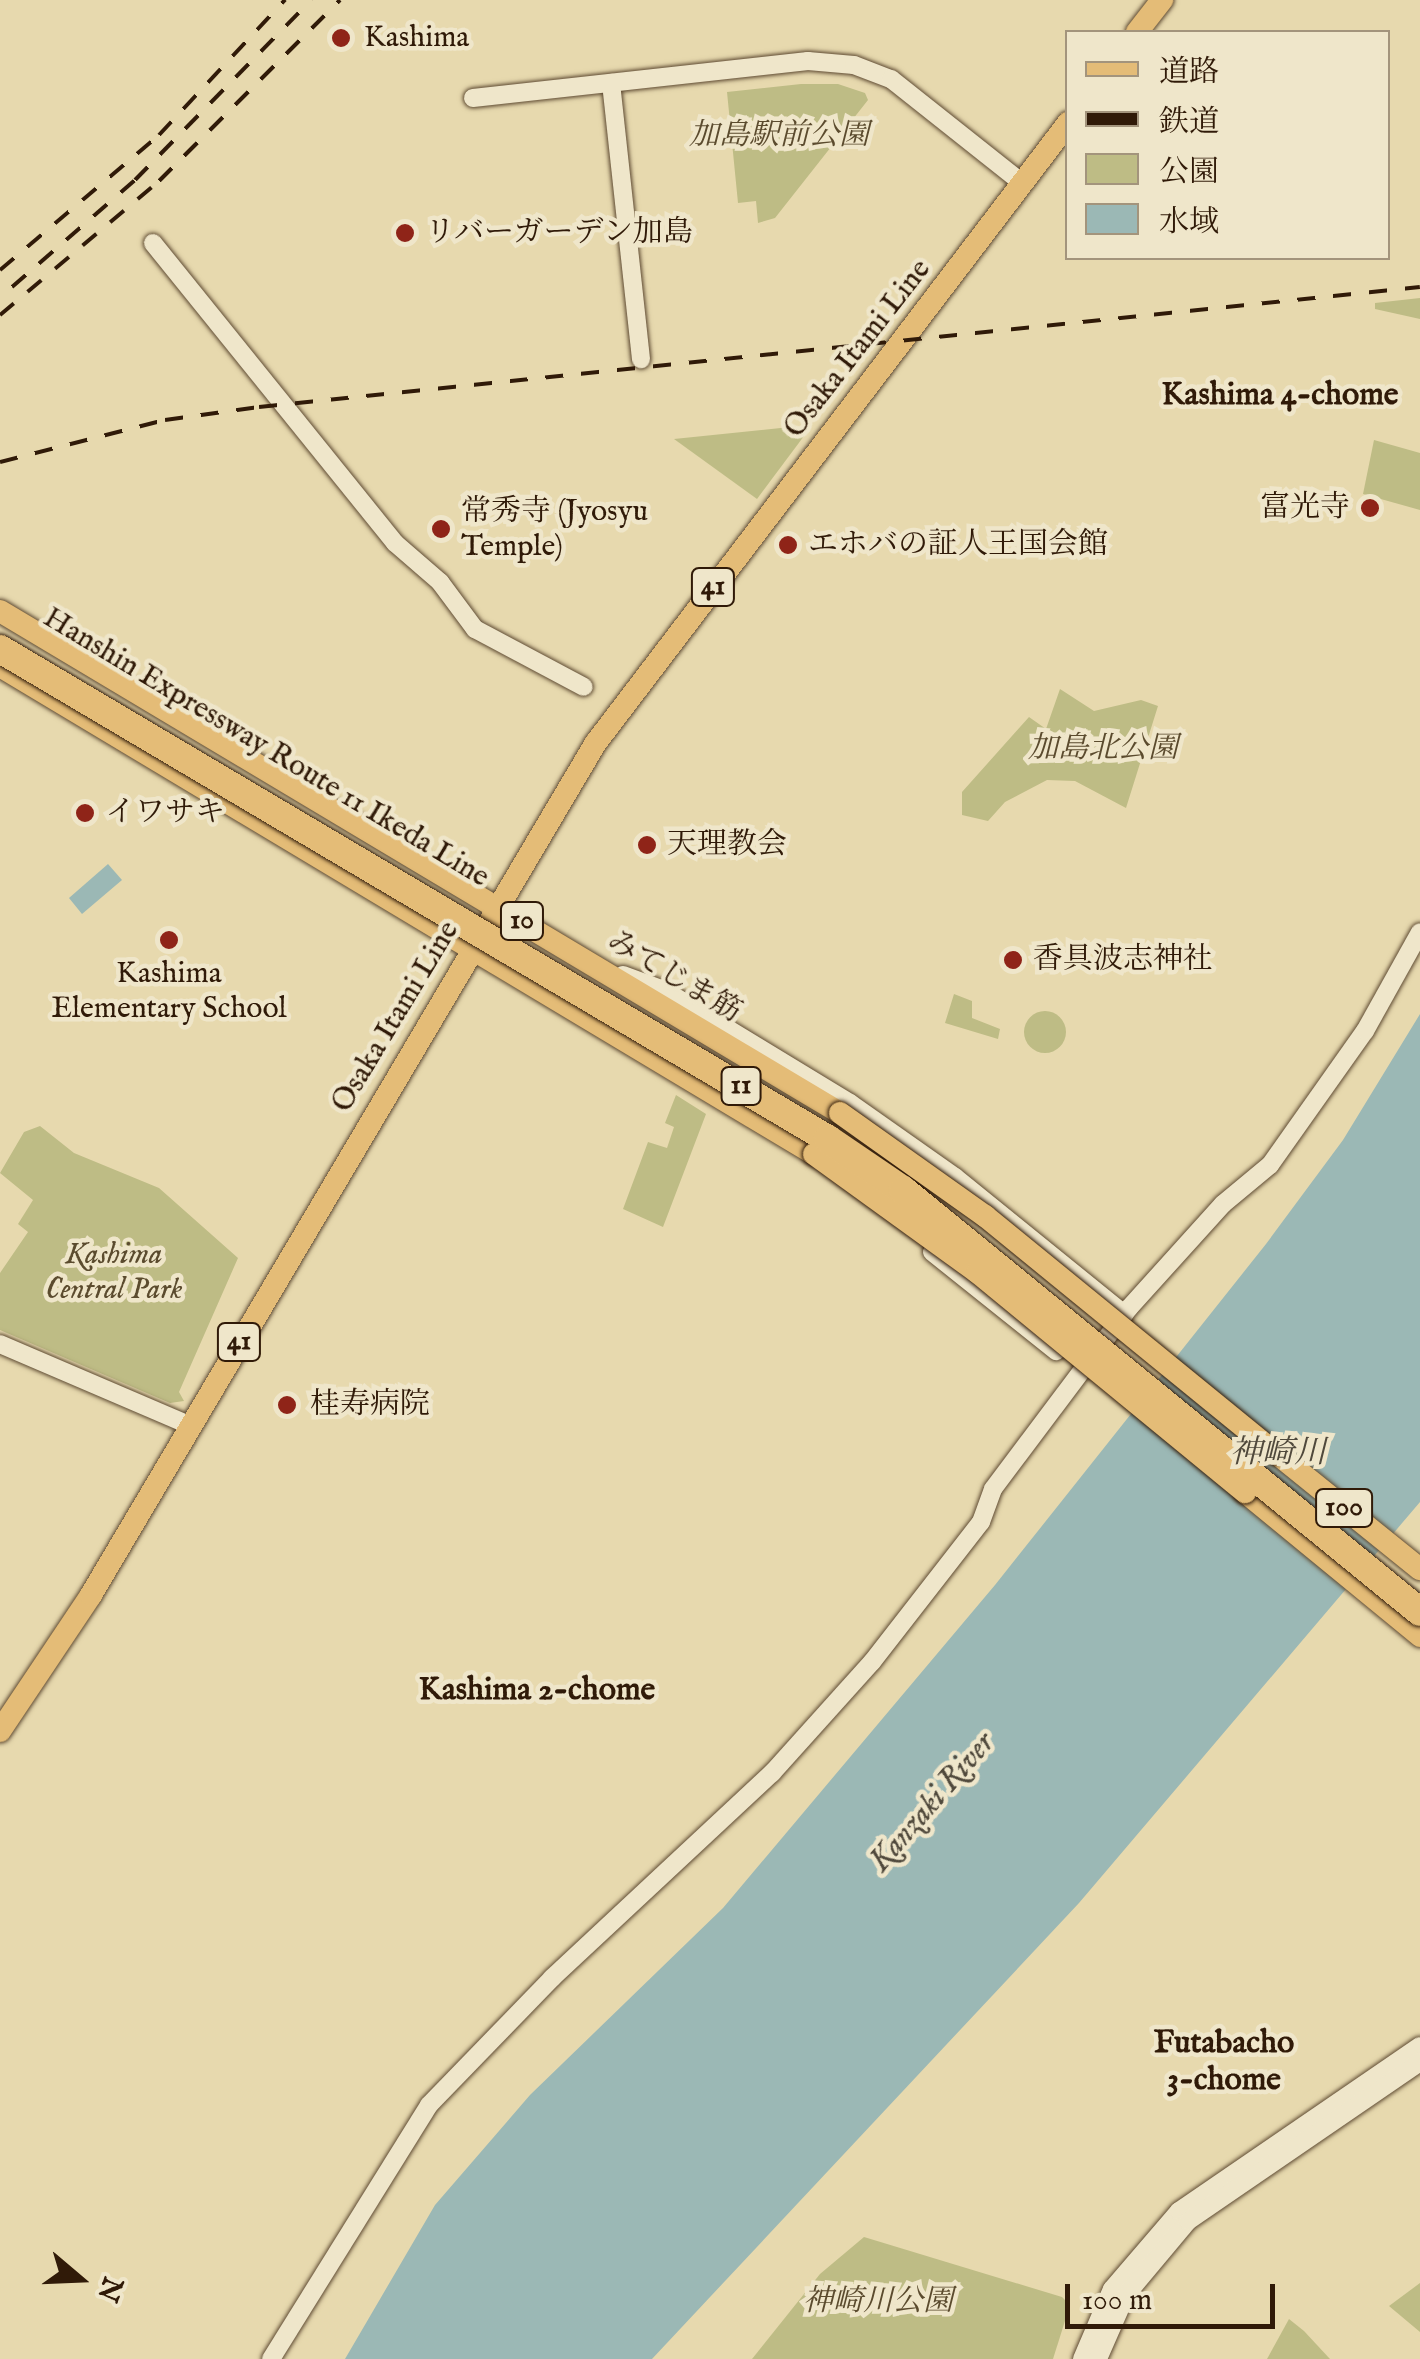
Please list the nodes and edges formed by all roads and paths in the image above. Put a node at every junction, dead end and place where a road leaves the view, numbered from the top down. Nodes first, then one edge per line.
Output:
1 (1162, 0) edge
2 (1140, 30) edge
3 (611, 83) junction
4 (472, 98) dead end
5 (1065, 127) edge
6 (1022, 182) junction
7 (153, 243) dead end
8 (641, 359) dead end
9 (0, 611) edge
10 (0, 628) edge
11 (0, 649) edge
12 (0, 666) edge
13 (584, 686) dead end
14 (496, 906) junction
15 (1420, 932) edge
16 (470, 949) junction
17 (599, 966) junction
18 (576, 1010) junction
19 (955, 1177) junction
20 (932, 1252) junction
21 (1124, 1314) junction
22 (0, 1344) edge
23 (1081, 1370) junction
24 (191, 1426) junction
25 (1276, 1453) joint
26 (1245, 1492) joint
27 (1416, 1565) edge
28 (1420, 1590) edge
29 (1409, 1615) edge
30 (1420, 1636) edge
31 (0, 1732) edge
32 (1420, 2046) edge
33 (1420, 2062) edge
34 (271, 2359) edge
35 (1082, 2359) edge
36 (1098, 2359) edge

1 - 2 main road
3 - 4 street
3 - 6 street
3 - 8 street
5 - 6 main road, Osaka Itami Line / 41
6 - 14 main road, Osaka Itami Line / 41
7 - 13 street
9 - 14 main road, みてじま筋 / 10
10 - 28 highway, Hanshin Expressway Route 11 Ikeda Line / 11
11 - 29 highway, Hanshin Expressway Route 11 Ikeda Line / 11, bridge
12 - 16 main road, 10
14 - 16 main road, Osaka Itami Line / 41
14 - 17 main road, みてじま筋 / 10
15 - 21 street
16 - 18 main road, 10
16 - 24 main road, Osaka Itami Line / 41
17 - 19 street
17 - 25 main road, みてじま筋 / 10, bridge
18 - 20 street
18 - 26 main road, 10, bridge
19 - 20 street
19 - 21 street
20 - 23 street
21 - 23 street
22 - 24 street
23 - 34 street
24 - 31 main road, Osaka Itami Line / 41
25 - 27 main road, 100
26 - 29 main road, 100
29 - 30 main road
32 - 35 street
33 - 36 street

